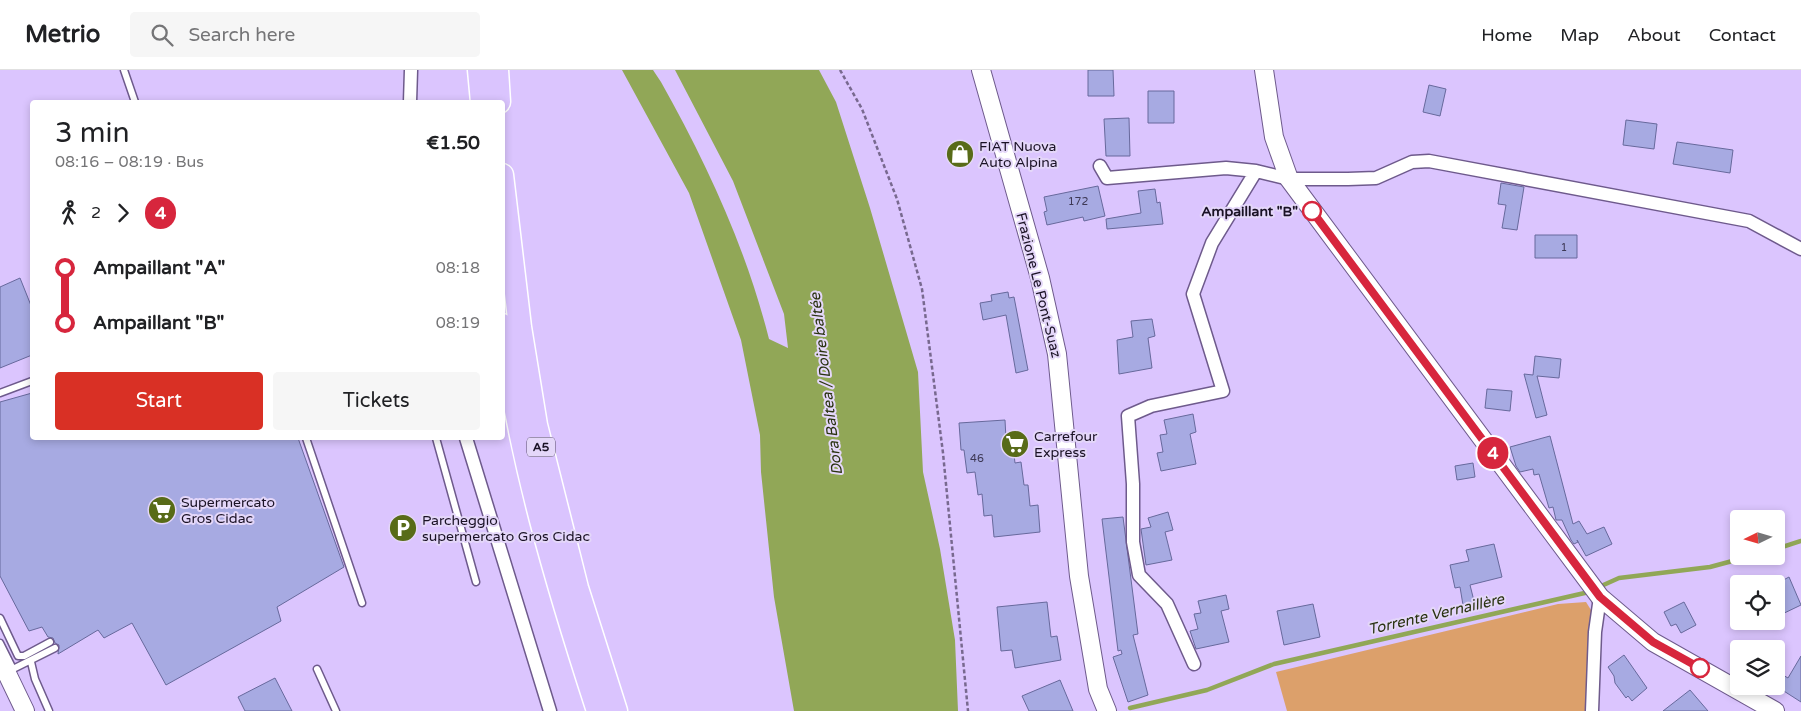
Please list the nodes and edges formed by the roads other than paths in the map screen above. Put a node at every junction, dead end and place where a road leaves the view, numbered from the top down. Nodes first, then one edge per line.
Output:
1 (124, 70) edge
2 (411, 70) edge
3 (479, 70) edge
4 (497, 70) edge
5 (981, 70) edge
6 (1264, 70) edge
7 (133, 100) edge
8 (410, 100) edge
9 (482, 100) edge
10 (499, 100) edge
11 (1100, 166) dead end
12 (1256, 171) junction
13 (1288, 179) junction
14 (505, 200) edge
15 (1801, 249) edge
16 (505, 343) edge
17 (30, 382) edge
18 (0, 393) edge
19 (306, 440) edge
20 (437, 440) edge
21 (467, 440) edge
22 (476, 582) dead end
23 (1600, 597) junction
24 (362, 603) dead end
25 (0, 618) edge
26 (0, 642) edge
27 (50, 642) dead end
28 (55, 648) dead end
29 (0, 659) edge
30 (30, 662) junction
31 (1194, 664) dead end
32 (317, 669) dead end
33 (25, 711) edge
34 (48, 711) edge
35 (336, 711) edge
36 (550, 711) edge
37 (598, 711) edge
38 (616, 711) edge
39 (1107, 711) edge
40 (1592, 711) edge
41 (1775, 711) edge

1 - 7 lane
2 - 8 street
3 - 9 highway
4 - 10 highway
5 - 39 main road, Frazione Le Pont-Suaz
6 - 13 main road
11 - 12 street
12 - 13 street
12 - 31 street
13 - 15 street
13 - 23 main road
14 - 38 highway, A5
16 - 37 highway, A5
17 - 18 lane
19 - 24 lane
20 - 22 lane
21 - 36 street
23 - 40 street
23 - 41 main road
25 - 27 lane
26 - 30 lane
28 - 30 lane
29 - 33 main road
30 - 34 lane
32 - 35 lane

